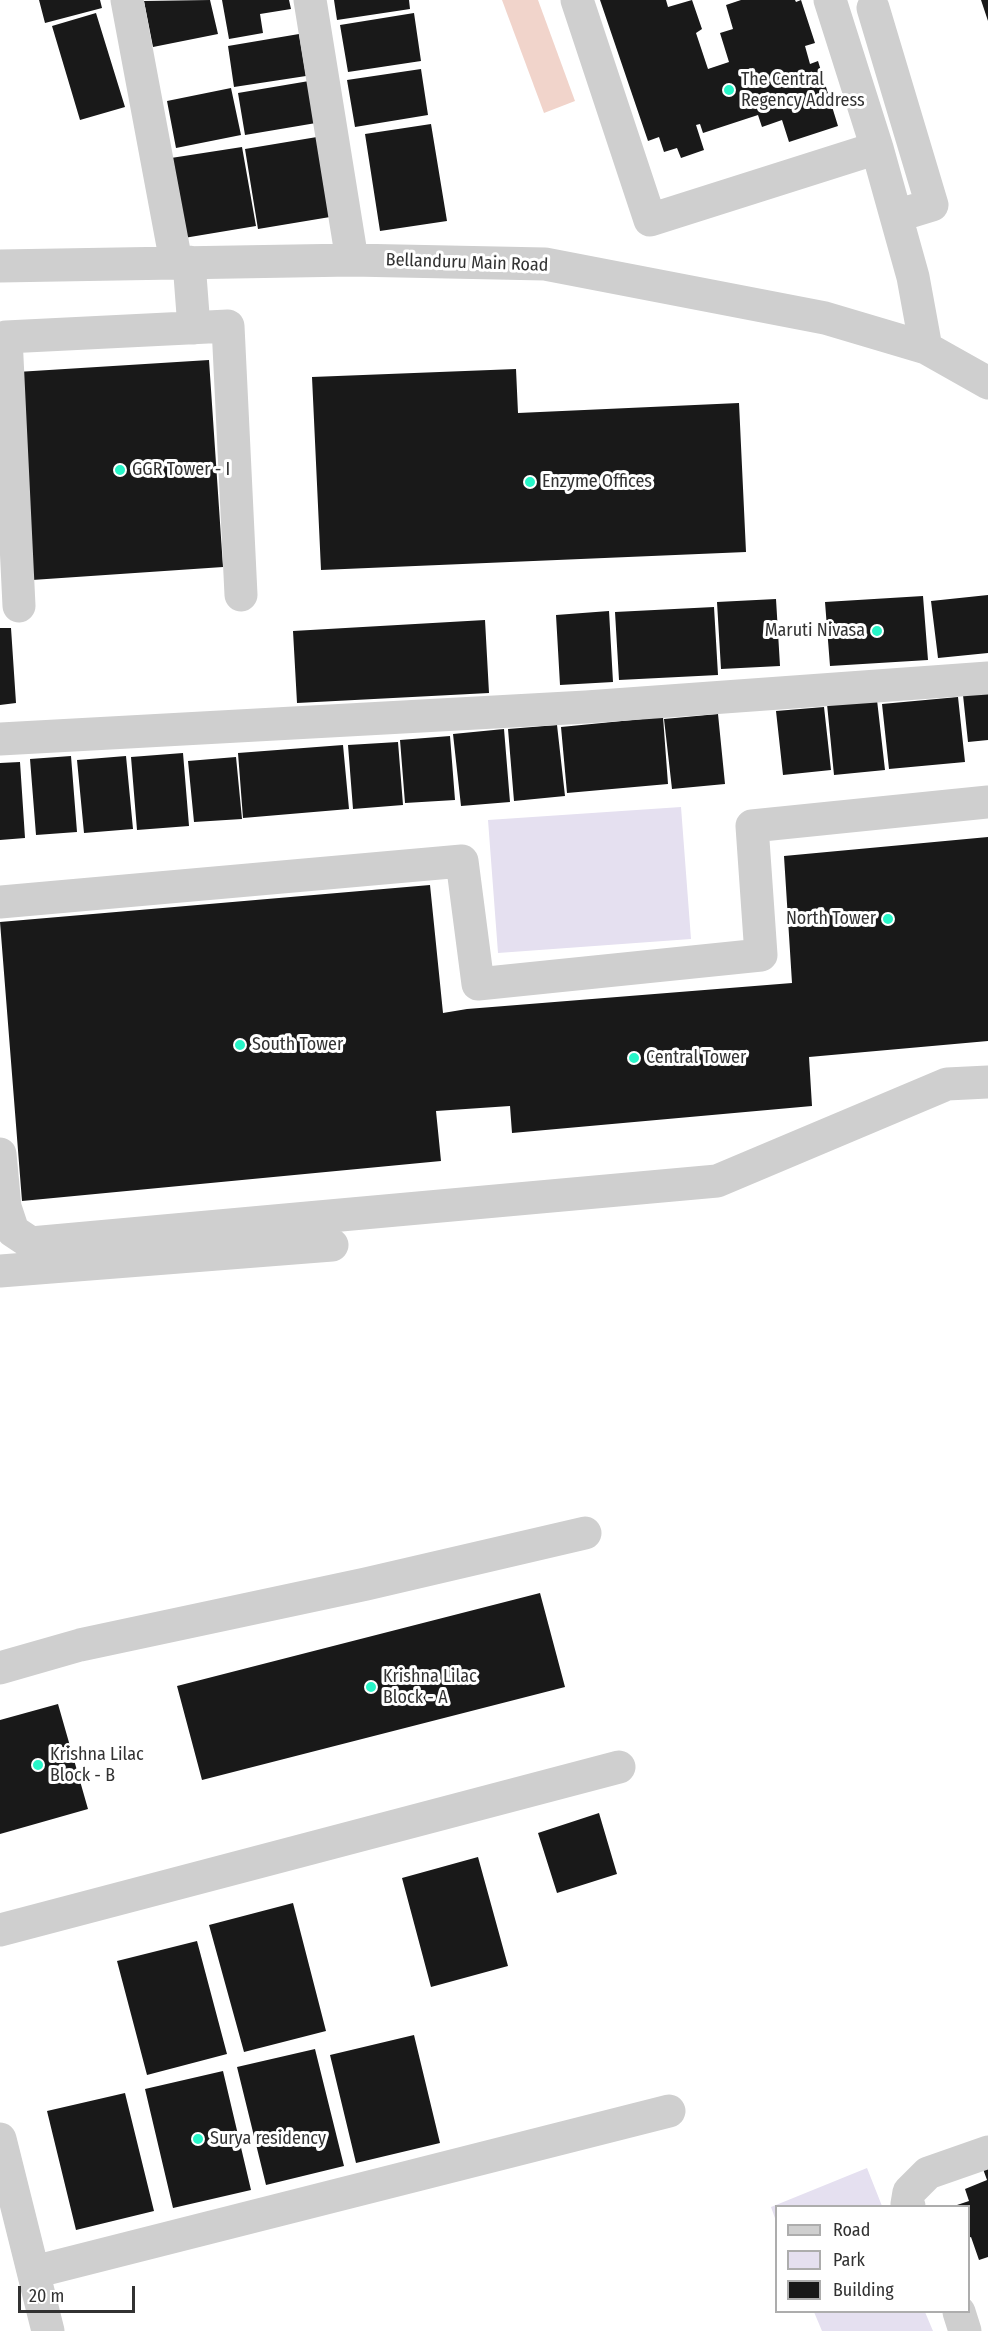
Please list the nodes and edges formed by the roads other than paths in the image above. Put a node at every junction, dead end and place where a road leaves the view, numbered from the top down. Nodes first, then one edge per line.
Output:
1 (127, 0) edge
2 (310, 0) edge
3 (577, 0) edge
4 (830, 0) edge
5 (873, 8) dead end
6 (876, 148) junction
7 (896, 216) junction
8 (352, 260) junction
9 (183, 262) junction
10 (0, 266) edge
11 (194, 328) junction
12 (926, 348) junction
13 (988, 383) edge
14 (242, 595) dead end
15 (19, 606) dead end
16 (988, 678) edge
17 (0, 739) edge
18 (988, 802) edge
19 (0, 902) edge
20 (988, 1082) edge
21 (0, 1154) edge
22 (332, 1245) dead end
23 (0, 1271) edge
24 (585, 1533) dead end
25 (0, 1668) edge
26 (619, 1767) dead end
27 (0, 1930) edge
28 (669, 2111) dead end
29 (0, 2139) edge
30 (988, 2152) edge
31 (908, 2205) edge
32 (34, 2272) junction
33 (959, 2313) edge
34 (48, 2331) edge
35 (965, 2331) edge

1 - 9 street
2 - 8 street
3 - 6 street
4 - 6 street
5 - 7 street
6 - 7 street
7 - 12 street
8 - 9 street, Bellanduru Main Road
8 - 12 street, Bellanduru Main Road
9 - 10 street, Bellanduru Main Road
9 - 11 street
11 - 14 street
11 - 15 street
12 - 13 street, Bellanduru Main Road
16 - 17 street
18 - 19 street
20 - 21 street
22 - 23 street
24 - 25 street
26 - 27 street
28 - 32 street
29 - 32 street
30 - 31 street
32 - 34 street
33 - 35 street

